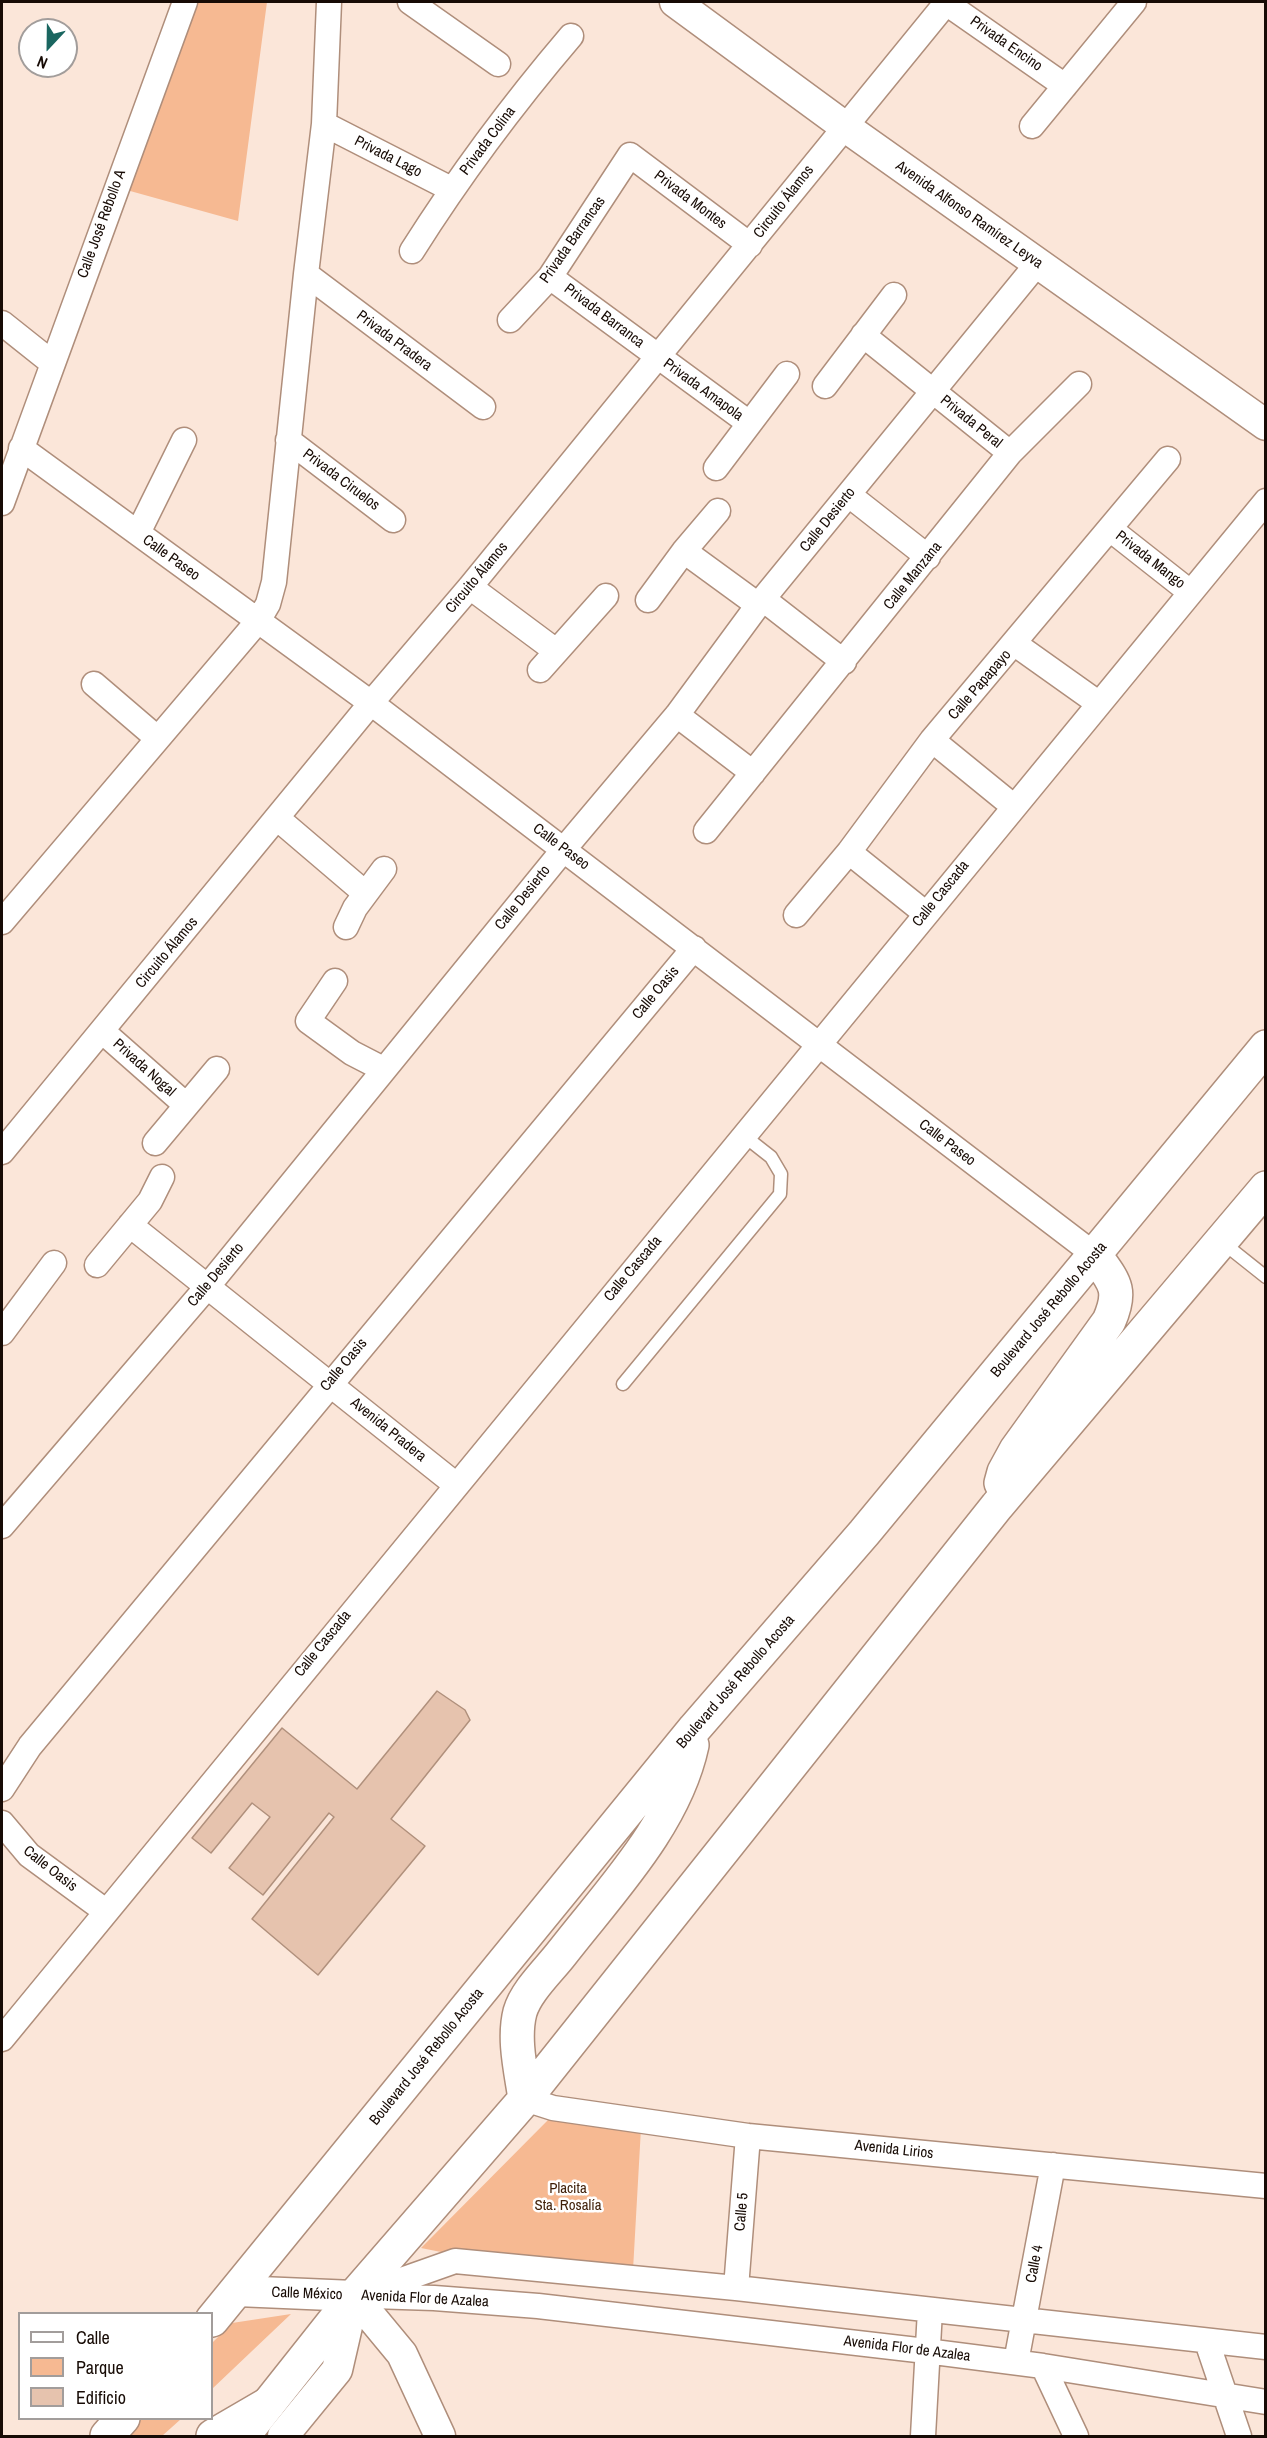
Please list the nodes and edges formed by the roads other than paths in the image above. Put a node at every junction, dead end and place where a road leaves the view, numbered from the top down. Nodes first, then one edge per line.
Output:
1 (184, 2) edge
2 (329, 2) edge
3 (410, 2) edge
4 (675, 2) edge
5 (947, 2) edge
6 (1134, 2) edge
7 (571, 36) dead end
8 (498, 64) dead end
9 (1065, 86) junction
10 (324, 124) junction
11 (844, 126) junction
12 (1032, 126) dead end
13 (630, 155) joint
14 (452, 189) junction
15 (750, 245) junction
16 (412, 251) dead end
17 (1037, 264) junction
18 (306, 274) junction
19 (550, 276) junction
20 (894, 295) dead end
21 (510, 320) dead end
22 (2, 323) edge
23 (863, 336) junction
24 (658, 356) junction
25 (51, 362) junction
26 (787, 374) dead end
27 (1079, 384) dead end
28 (825, 386) dead end
29 (933, 390) junction
30 (483, 407) dead end
31 (748, 423) junction
32 (1266, 425) edge
33 (183, 440) dead end
34 (288, 440) junction
35 (21, 448) junction
36 (1010, 453) junction
37 (1168, 459) dead end
38 (716, 468) dead end
39 (849, 495) junction
40 (1266, 501) edge
41 (2, 503) edge
42 (718, 511) dead end
43 (393, 520) dead end
44 (1110, 529) junction
45 (138, 533) junction
46 (684, 551) junction
47 (928, 557) junction
48 (470, 587) junction
49 (1190, 592) junction
50 (606, 596) dead end
51 (648, 600) dead end
52 (760, 602) junction
53 (258, 621) junction
54 (1015, 644) junction
55 (556, 651) junction
56 (844, 662) junction
57 (540, 670) dead end
58 (94, 684) dead end
59 (371, 703) junction
60 (1098, 703) junction
61 (677, 715) junction
62 (157, 738) junction
63 (932, 740) junction
64 (753, 773) junction
65 (1013, 806) junction
66 (277, 818) junction
67 (706, 831) dead end
68 (564, 849) junction
69 (849, 852) junction
70 (384, 869) dead end
71 (365, 893) junction
72 (925, 913) junction
73 (796, 915) dead end
74 (2, 922) edge
75 (346, 927) dead end
76 (694, 948) junction
77 (335, 981) dead end
78 (102, 1031) junction
79 (817, 1044) junction
80 (1266, 1047) edge
81 (217, 1069) dead end
82 (383, 1069) junction
83 (186, 1105) junction
84 (743, 1135) junction
85 (155, 1143) dead end
86 (2, 1152) edge
87 (162, 1177) dead end
88 (1266, 1188) edge
89 (130, 1225) junction
90 (1222, 1241) junction
91 (1095, 1255) junction
92 (54, 1263) dead end
93 (97, 1265) dead end
94 (1266, 1277) edge
95 (208, 1286) junction
96 (5, 1320) edge
97 (330, 1383) junction
98 (623, 1384) dead end
99 (455, 1484) junction
100 (997, 1506) junction
101 (2, 1526) edge
102 (695, 1728) junction
103 (2, 1789) edge
104 (2, 1823) edge
105 (104, 1910) junction
106 (2, 2039) edge
107 (525, 2098) junction
108 (748, 2136) junction
109 (1053, 2165) junction
110 (1266, 2186) edge
111 (736, 2288) junction
112 (237, 2291) junction
113 (354, 2296) junction
114 (930, 2310) junction
115 (213, 2319) edge
116 (1024, 2320) junction
117 (1208, 2342) junction
118 (1266, 2347) edge
119 (926, 2351) junction
120 (1016, 2362) junction
121 (1043, 2366) junction
122 (1227, 2397) junction
123 (1266, 2402) edge
124 (270, 2403) junction
125 (213, 2436) edge
126 (243, 2436) edge
127 (283, 2436) edge
128 (440, 2436) edge
129 (922, 2436) edge
130 (1076, 2436) edge
131 (1239, 2436) edge

1 - 25 street, Calle José Rebollo A
2 - 10 street
3 - 8 street
4 - 11 street, Avenida Alfonso Ramírez Leyva
5 - 9 street, Privada Encino
5 - 11 street, Circuito Álamos
6 - 9 street
7 - 14 street, Privada Colina
9 - 12 street
10 - 14 street, Privada Lago
10 - 18 street
11 - 15 street, Circuito Álamos
11 - 17 street, Avenida Alfonso Ramírez Leyva
13 - 15 street, Privada Montes
13 - 19 street, Privada Barrancas
14 - 16 street, Privada Colina
15 - 24 street, Circuito Álamos
17 - 29 street, Calle Desierto
17 - 32 street, Avenida Alfonso Ramírez Leyva
18 - 30 street, Privada Pradera
18 - 34 street
19 - 21 street, Privada Barrancas
19 - 24 street, Privada Barranca
20 - 23 street
22 - 25 street
23 - 28 street
23 - 29 street, Privada Peral
24 - 31 street, Privada Amapola
24 - 48 street, Circuito Álamos
25 - 35 street, Calle José Rebollo A
26 - 31 street, Privada Amapola
27 - 36 street, Calle Manzana
29 - 36 street, Privada Peral
29 - 39 street, Calle Desierto
31 - 38 street, Privada Amapola
33 - 45 street
34 - 43 street, Privada Ciruelos
34 - 53 street
35 - 41 street, Calle José Rebollo A
35 - 45 street, Calle Paseo
36 - 47 street, Calle Manzana
37 - 44 street, Calle Papapayo
39 - 47 street
39 - 52 street, Calle Desierto
40 - 49 street, Calle Cascada
42 - 46 street
44 - 49 street, Privada Mango
44 - 54 street, Calle Papapayo
45 - 53 street, Calle Paseo
46 - 51 street
46 - 52 street
47 - 56 street, Calle Manzana
48 - 55 street
48 - 59 street, Circuito Álamos
49 - 60 street, Calle Cascada
50 - 55 street
52 - 56 street
52 - 61 street, Calle Desierto
53 - 59 street, Calle Paseo
53 - 62 street
54 - 60 street
54 - 63 street, Calle Papapayo
55 - 57 street
56 - 64 street, Calle Manzana
58 - 62 street
59 - 66 street, Circuito Álamos
59 - 68 street, Calle Paseo
60 - 65 street, Calle Cascada
61 - 64 street
61 - 68 street, Calle Desierto
62 - 74 street
63 - 65 street
63 - 69 street, Calle Papapayo
64 - 67 street, Calle Manzana
65 - 72 street, Calle Cascada
66 - 71 street
66 - 78 street, Circuito Álamos
68 - 76 street, Calle Paseo
68 - 82 street, Calle Desierto
69 - 72 street
69 - 73 street, Calle Papapayo
70 - 71 street
71 - 75 street
72 - 79 street, Calle Cascada
76 - 79 street, Calle Paseo
76 - 97 street, Calle Oasis
77 - 82 street
78 - 83 street, Privada Nogal
78 - 86 street, Circuito Álamos
79 - 84 street, Calle Cascada
79 - 91 street, Calle Paseo
80 - 91 main road, Boulevard José Rebollo Acosta
81 - 83 street, Privada Nogal
82 - 95 street, Calle Desierto
83 - 85 street, Privada Nogal
84 - 98 lane
84 - 99 street, Calle Cascada
87 - 89 street
88 - 90 main road
89 - 93 street
89 - 95 street, Avenida Pradera
90 - 94 lane
90 - 100 main road
91 - 100 main road
91 - 102 main road, Boulevard José Rebollo Acosta
92 - 96 street
95 - 97 street, Avenida Pradera
95 - 101 street, Calle Desierto
97 - 99 street, Avenida Pradera
97 - 103 street, Calle Oasis
99 - 105 street, Calle Cascada
100 - 107 main road
102 - 107 main road
102 - 112 main road, Boulevard José Rebollo Acosta
104 - 105 street, Calle Oasis
105 - 106 street, Calle Cascada
107 - 108 street, Avenida Lirios
107 - 113 main road
108 - 109 street, Avenida Lirios
108 - 111 street, Calle 5
109 - 110 street, Avenida Lirios
109 - 116 street, Calle 4
111 - 113 street, Avenida Flor de Azalea
111 - 114 street, Avenida Flor de Azalea
112 - 113 street, Calle México
112 - 115 main road, Boulevard José Rebollo Acosta
113 - 119 street, Avenida Flor de Azalea
113 - 124 main road
113 - 127 street
113 - 128 street, Calle México
114 - 116 street, Avenida Flor de Azalea
114 - 119 street
116 - 117 street, Avenida Flor de Azalea
116 - 120 street, Calle 4
117 - 118 street, Avenida Flor de Azalea
117 - 122 street
119 - 120 street, Avenida Flor de Azalea
119 - 129 street
120 - 121 street, Avenida Flor de Azalea
121 - 122 street, Avenida Flor de Azalea
121 - 130 street
122 - 123 street, Avenida Flor de Azalea
122 - 131 street
124 - 125 main road
124 - 126 main road

